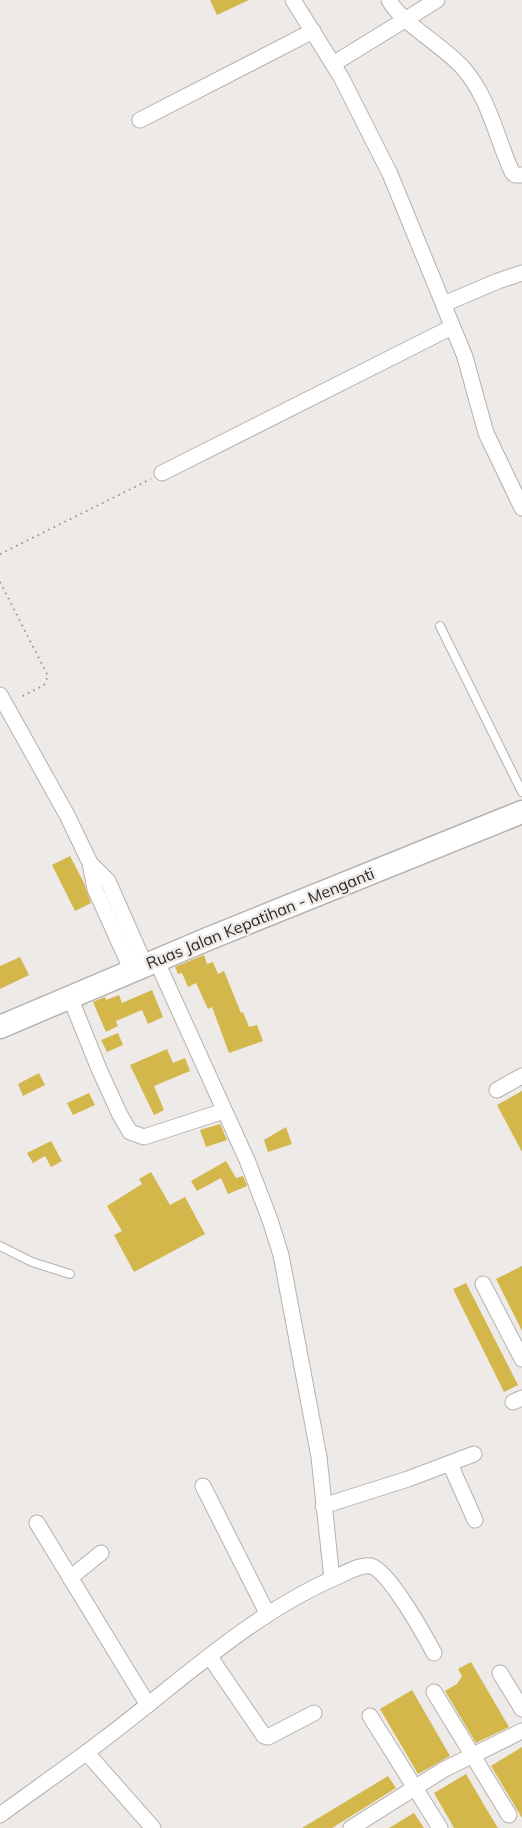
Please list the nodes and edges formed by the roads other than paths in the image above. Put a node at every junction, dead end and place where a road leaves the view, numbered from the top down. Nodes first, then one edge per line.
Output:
1 (293, 0) edge
2 (389, 0) edge
3 (437, 0) edge
4 (406, 19) junction
5 (313, 31) junction
6 (333, 64) junction
7 (140, 120) dead end
8 (522, 175) edge
9 (522, 273) edge
10 (444, 304) junction
11 (452, 327) junction
12 (162, 473) road end
13 (522, 508) edge
14 (440, 626) dead end
15 (3, 700) edge
16 (522, 792) edge
17 (522, 812) edge
18 (145, 966) junction
19 (70, 997) junction
20 (0, 1027) edge
21 (522, 1076) edge
22 (496, 1090) dead end
23 (224, 1111) junction
24 (0, 1246) edge
25 (70, 1274) dead end
26 (483, 1284) dead end
27 (522, 1359) edge
28 (474, 1454) dead end
29 (450, 1464) junction
30 (203, 1486) dead end
31 (323, 1506) junction
32 (475, 1520) dead end
33 (37, 1523) dead end
34 (101, 1553) dead end
35 (70, 1578) junction
36 (332, 1579) junction
37 (267, 1613) junction
38 (434, 1653) dead end
39 (210, 1657) junction
40 (500, 1673) dead end
41 (434, 1692) dead end
42 (148, 1705) junction
43 (522, 1709) edge
44 (314, 1713) dead end
45 (370, 1716) dead end
46 (522, 1731) edge
47 (87, 1752) junction
48 (474, 1755) junction
49 (414, 1787) junction
50 (0, 1815) edge
51 (509, 1815) dead end
52 (153, 1828) edge
53 (351, 1828) edge
54 (440, 1828) edge

1 - 5 street
2 - 4 street
3 - 4 street
4 - 6 street
4 - 8 street
5 - 6 street
5 - 7 street
6 - 10 street
9 - 10 street
10 - 11 street
11 - 12 street
11 - 13 street
14 - 16 lane
15 - 18 street
17 - 18 main road, Ruas Jalan Kepatihan - Menganti
18 - 19 main road, Ruas Jalan Kepatihan - Menganti
18 - 23 street
19 - 20 main road, Ruas Jalan Kepatihan - Menganti
19 - 23 street
21 - 22 street
23 - 31 street
24 - 25 lane
26 - 27 street
28 - 29 street
29 - 31 street
29 - 32 street
30 - 37 street
31 - 36 street
33 - 35 street
34 - 35 street
35 - 42 street
36 - 37 street
36 - 38 street
37 - 39 street
39 - 42 street
39 - 44 street
40 - 43 street
41 - 48 street
42 - 47 street
45 - 49 street
46 - 48 street
47 - 50 street
47 - 52 street
48 - 49 street
48 - 51 street
49 - 53 street
49 - 54 street

